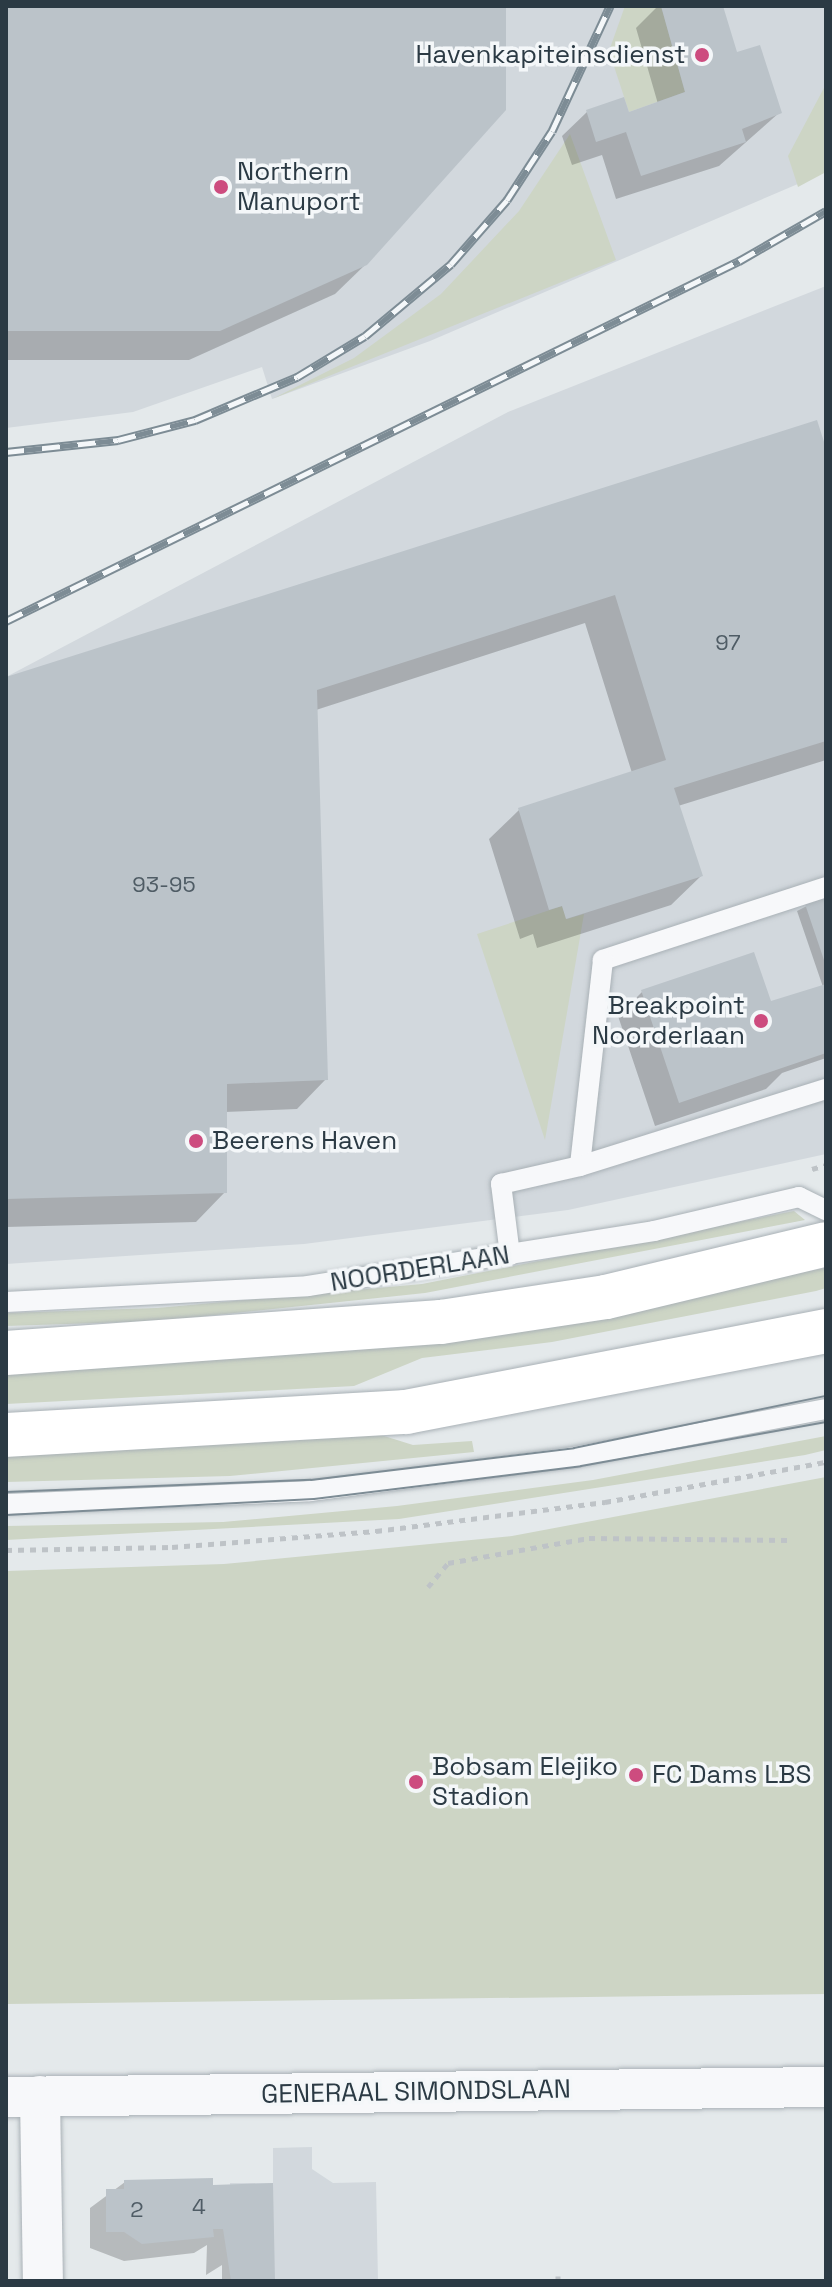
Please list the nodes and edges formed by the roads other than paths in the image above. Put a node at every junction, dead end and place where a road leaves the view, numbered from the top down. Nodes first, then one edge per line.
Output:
1 (826, 887) edge
2 (826, 1089) edge
3 (580, 1166) junction
4 (826, 1210) edge
5 (826, 1244) edge
6 (510, 1255) junction
7 (6, 1302) edge
8 (826, 1331) edge
9 (6, 1353) edge
10 (826, 1409) edge
11 (6, 1435) edge
12 (6, 1504) edge
13 (826, 2087) edge
14 (23, 2096) edge
15 (43, 2281) edge

1 - 3 lane
2 - 3 lane
3 - 6 lane
4 - 6 lane, NOORDERLAAN
5 - 9 main road, NOORDERLAAN
6 - 7 lane, NOORDERLAAN
8 - 11 main road
10 - 12 lane
13 - 14 street, GENERAAL SIMONDSLAAN
14 - 15 street

